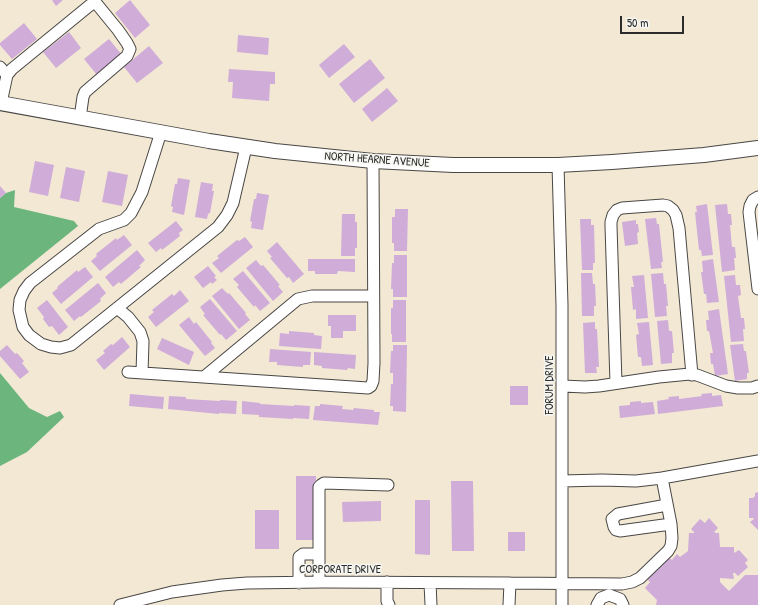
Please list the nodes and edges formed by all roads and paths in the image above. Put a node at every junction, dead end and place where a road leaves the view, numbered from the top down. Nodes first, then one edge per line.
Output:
1 (0, 66) edge
2 (8, 75) junction
3 (0, 103) edge
4 (80, 118) junction
5 (161, 132) junction
6 (246, 147) junction
7 (758, 148) edge
8 (373, 161) junction
9 (558, 165) junction
10 (758, 197) edge
11 (758, 289) edge
12 (373, 296) junction
13 (117, 308) junction
14 (128, 372) dead end
15 (142, 373) junction
16 (692, 375) junction
17 (204, 377) junction
18 (616, 383) junction
19 (563, 386) junction
20 (758, 386) edge
21 (758, 461) edge
22 (662, 478) junction
23 (562, 481) junction
24 (388, 485) dead end
25 (667, 505) junction
26 (671, 524) junction
27 (319, 554) junction
28 (299, 582) junction
29 (319, 582) junction
30 (387, 582) junction
31 (430, 583) junction
32 (510, 583) junction
33 (562, 583) junction
34 (120, 605) edge
35 (389, 605) edge
36 (431, 605) edge
37 (509, 605) edge
38 (562, 605) edge
39 (597, 605) edge
40 (623, 605) edge

1 - 2 street
2 - 3 street
2 - 4 street
3 - 4 main road, NORTH HEARNE AVENUE
4 - 5 main road, NORTH HEARNE AVENUE
5 - 6 main road, NORTH HEARNE AVENUE
5 - 13 street
6 - 8 main road, NORTH HEARNE AVENUE
6 - 13 street
7 - 9 main road, NORTH HEARNE AVENUE
8 - 9 main road, NORTH HEARNE AVENUE
8 - 12 street
9 - 19 street, FORUM DRIVE
10 - 11 street
12 - 17 street
12 - 17 street
13 - 15 street
14 - 15 street
15 - 17 street
16 - 18 street
16 - 18 street
16 - 20 street
18 - 19 street
19 - 23 street, FORUM DRIVE
21 - 22 street
22 - 23 street
22 - 25 street, CORPORATE DRIVE
23 - 33 street, FORUM DRIVE
24 - 27 street
25 - 26 street, CORPORATE DRIVE
25 - 26 street
26 - 33 street, CORPORATE DRIVE
27 - 28 street
27 - 29 street
28 - 29 street, CORPORATE DRIVE
28 - 34 street, CORPORATE DRIVE
29 - 30 street, CORPORATE DRIVE
30 - 31 street, CORPORATE DRIVE
30 - 35 street
31 - 32 street, CORPORATE DRIVE
31 - 36 street
32 - 33 street, CORPORATE DRIVE
32 - 37 street
33 - 38 street, FORUM DRIVE
39 - 40 street

